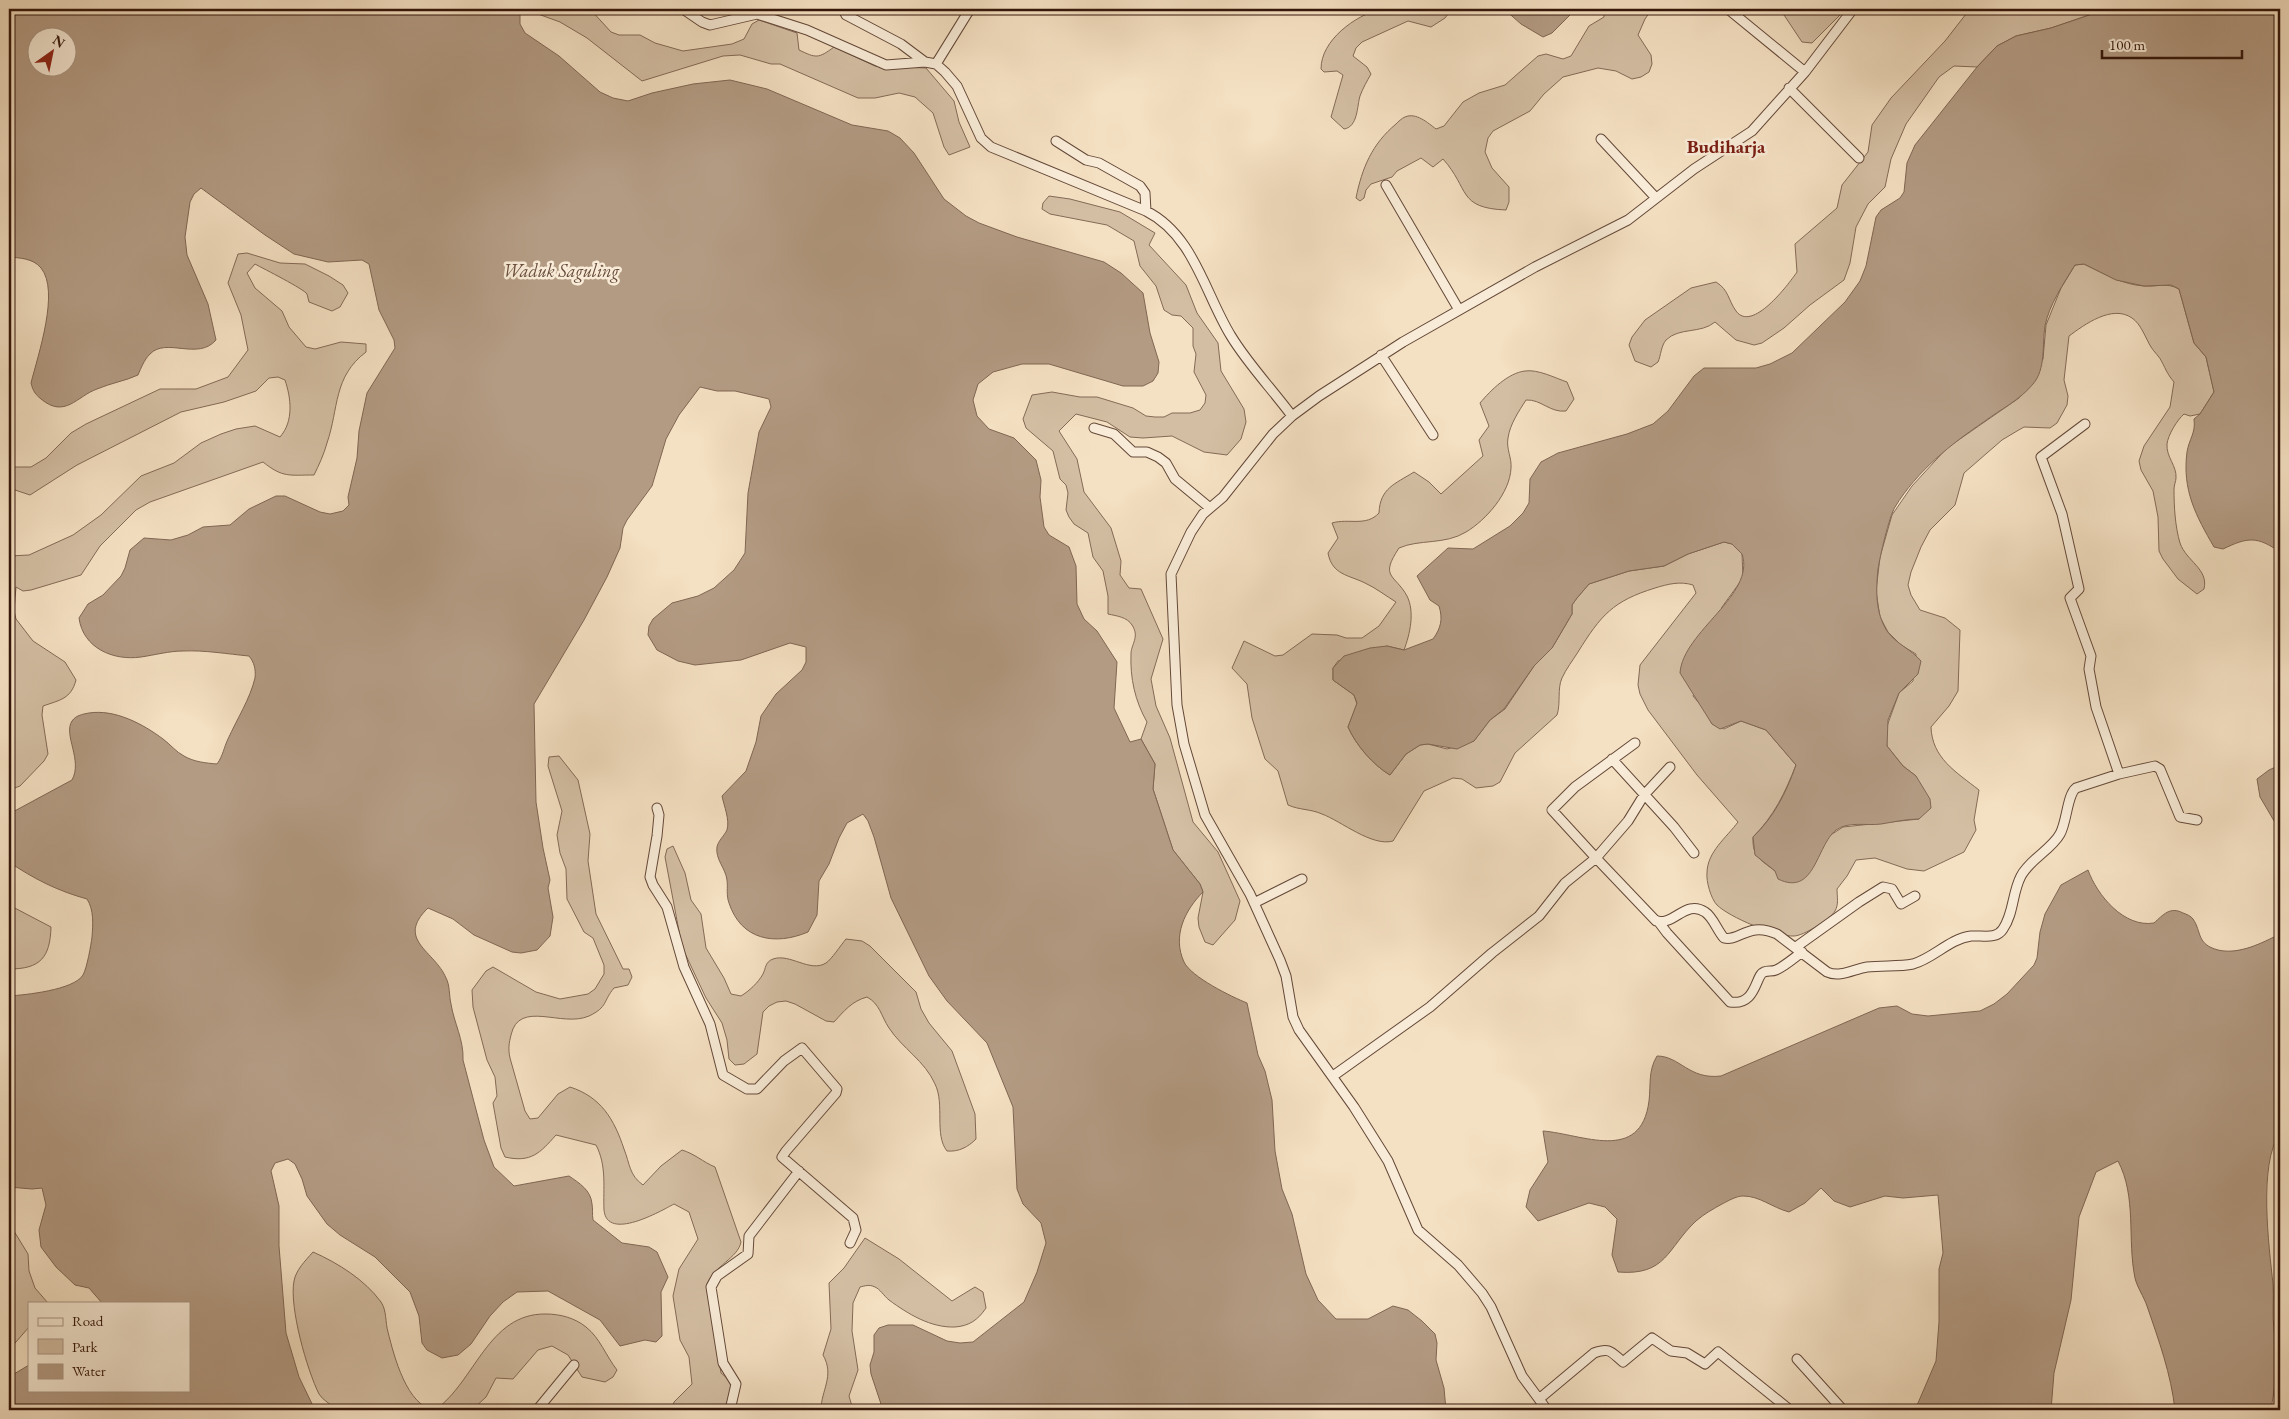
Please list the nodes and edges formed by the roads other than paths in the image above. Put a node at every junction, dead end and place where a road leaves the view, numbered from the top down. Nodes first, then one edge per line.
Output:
1 (683, 9) edge
2 (843, 9) edge
3 (970, 9) edge
4 (1728, 9) edge
5 (1853, 9) edge
6 (759, 12) edge
7 (925, 62) junction
8 (936, 64) junction
9 (1805, 72) junction
10 (1789, 88) junction
11 (1601, 139) dead end
12 (1056, 141) dead end
13 (1859, 158) dead end
14 (1386, 185) dead end
15 (1656, 198) junction
16 (1146, 211) junction
17 (1459, 310) junction
18 (1381, 355) junction
19 (1292, 416) junction
20 (2085, 424) dead end
21 (1094, 428) dead end
22 (1433, 435) dead end
23 (1210, 508) junction
24 (1635, 743) dead end
25 (1612, 759) junction
26 (1670, 767) dead end
27 (2119, 774) junction
28 (1644, 795) junction
29 (657, 808) dead end
30 (2197, 820) dead end
31 (1694, 853) dead end
32 (1596, 858) junction
33 (1302, 879) dead end
34 (1915, 896) dead end
35 (1254, 903) junction
36 (1658, 921) junction
37 (1799, 950) junction
38 (1333, 1076) junction
39 (799, 1171) junction
40 (850, 1243) dead end
41 (1797, 1360) dead end
42 (574, 1365) dead end
43 (1539, 1399) junction
44 (537, 1410) edge
45 (730, 1410) edge
46 (1548, 1410) edge
47 (1790, 1410) edge
48 (1844, 1410) edge

1 - 6 street
2 - 7 street
3 - 8 street
4 - 9 street
5 - 9 street
6 - 7 street
7 - 8 street
8 - 16 street
9 - 10 street
10 - 13 street
10 - 15 street
11 - 15 street
12 - 16 street
14 - 17 street
15 - 17 street
16 - 19 street
17 - 18 street
18 - 19 street
18 - 22 street
19 - 23 street
20 - 27 street
21 - 23 street
23 - 35 street
24 - 25 street
25 - 28 street
25 - 32 street
26 - 28 street
27 - 30 street
27 - 37 street
28 - 31 street
28 - 32 street
29 - 39 street
32 - 36 street
32 - 38 street
33 - 35 street
34 - 37 street
35 - 38 street
36 - 37 street
36 - 37 street
38 - 43 street
39 - 40 street
39 - 45 street
41 - 48 street
42 - 44 street
43 - 46 street
43 - 47 street

